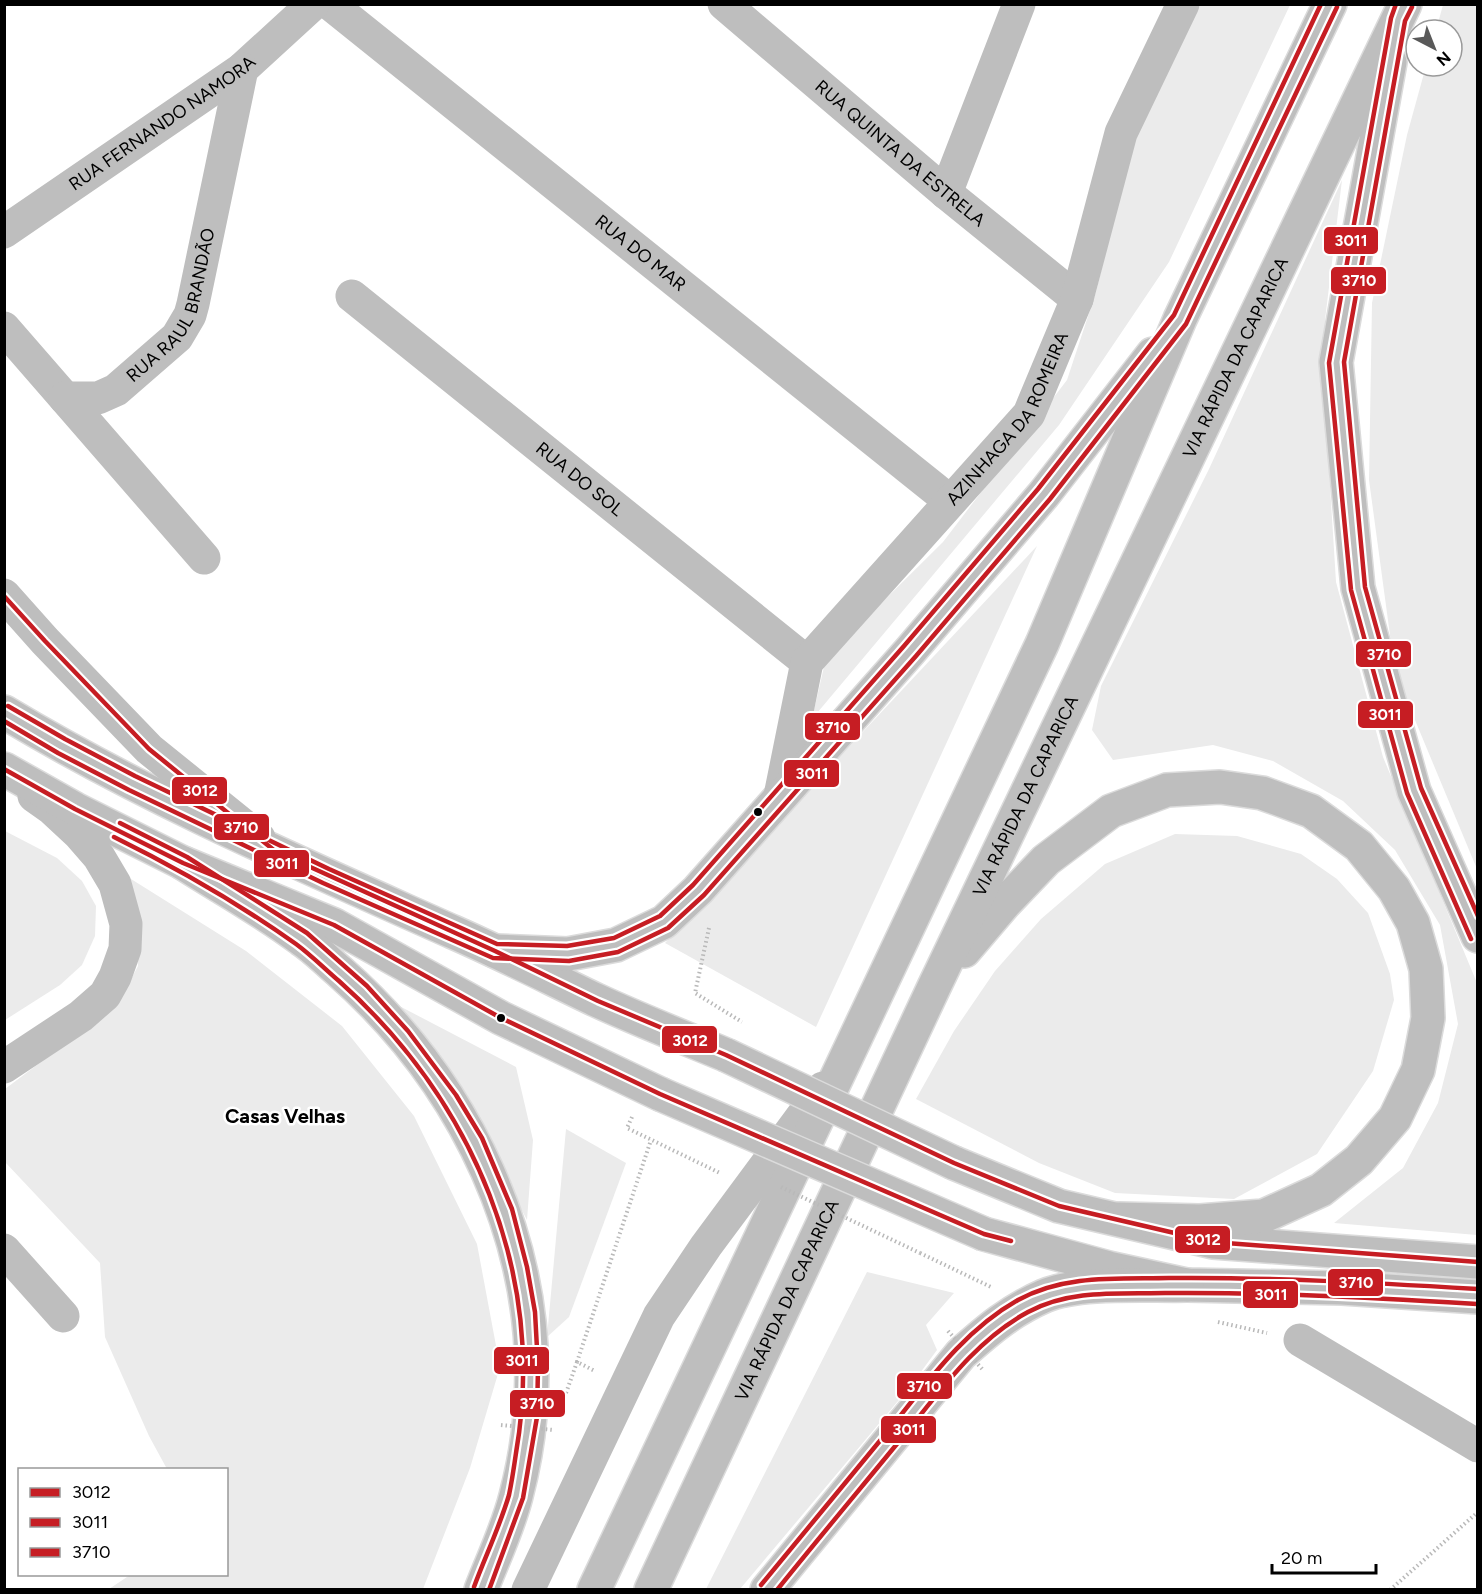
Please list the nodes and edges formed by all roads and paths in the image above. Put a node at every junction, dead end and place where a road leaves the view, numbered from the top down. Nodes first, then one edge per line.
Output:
1 (313, 4) edge
2 (330, 4) edge
3 (724, 4) edge
4 (1018, 4) edge
5 (1183, 4) edge
6 (1330, 4) edge
7 (1401, 12) edge
8 (242, 69) junction
9 (946, 193) junction
10 (4, 232) edge
11 (352, 296) dead end
12 (1077, 299) junction
13 (1180, 319) junction
14 (4, 328) edge
15 (64, 398) junction
16 (950, 501) junction
17 (204, 558) dead end
18 (4, 595) edge
19 (807, 662) junction
20 (4, 712) edge
21 (4, 769) edge
22 (4, 775) edge
23 (780, 796) junction
24 (275, 851) junction
25 (183, 863) junction
26 (1478, 936) edge
27 (495, 951) junction
28 (934, 987) junction
29 (846, 1058) junction
30 (4, 1067) edge
31 (627, 1128) dead end
32 (651, 1140) junction
33 (722, 1173) dead end
34 (1119, 1219) junction
35 (4, 1250) edge
36 (920, 1253) dead end
37 (1478, 1262) edge
38 (1187, 1285) junction
39 (994, 1289) dead end
40 (1478, 1297) edge
41 (63, 1316) dead end
42 (1216, 1322) dead end
43 (948, 1331) dead end
44 (1300, 1340) joint
45 (577, 1362) junction
46 (984, 1371) dead end
47 (605, 1375) dead end
48 (565, 1396) dead end
49 (558, 1419) dead end
50 (501, 1425) dead end
51 (1478, 1446) edge
52 (1478, 1512) edge
53 (481, 1590) edge
54 (528, 1590) edge
55 (594, 1590) edge
56 (651, 1590) edge
57 (767, 1590) edge
58 (1390, 1590) edge

1 - 8 main road, RUA FERNANDO NAMORA
2 - 16 main road, RUA DO MAR
3 - 9 main road, RUA QUINTA DA ESTRELA
4 - 9 main road
5 - 12 main road, AZINHAGA DA ROMEIRA
6 - 13 main road
7 - 26 main road
7 - 28 main road, VIA RÁPIDA DA CAPARICA
8 - 10 main road, RUA FERNANDO NAMORA
8 - 15 main road, RUA RAUL BRANDÃO
9 - 12 main road, RUA QUINTA DA ESTRELA
11 - 19 main road, RUA DO SOL
12 - 16 main road, AZINHAGA DA ROMEIRA
13 - 23 main road
13 - 29 main road
14 - 15 main road
15 - 17 main road
16 - 19 main road, AZINHAGA DA ROMEIRA
18 - 24 main road
19 - 23 main road
20 - 24 main road
21 - 25 main road
22 - 30 main road
23 - 27 main road
24 - 27 main road
25 - 38 main road, bridge
25 - 53 main road
27 - 34 main road, bridge
28 - 34 main road
28 - 56 main road, VIA RÁPIDA DA CAPARICA
29 - 54 main road
29 - 55 main road
31 - 32 path
32 - 33 path
32 - 45 path
34 - 37 main road
35 - 41 main road
36 - 39 path
38 - 40 main road
38 - 57 main road
42 - 44 path
43 - 46 path, bridge
44 - 51 main road
45 - 47 path
45 - 48 path
49 - 50 path, bridge
52 - 58 path

